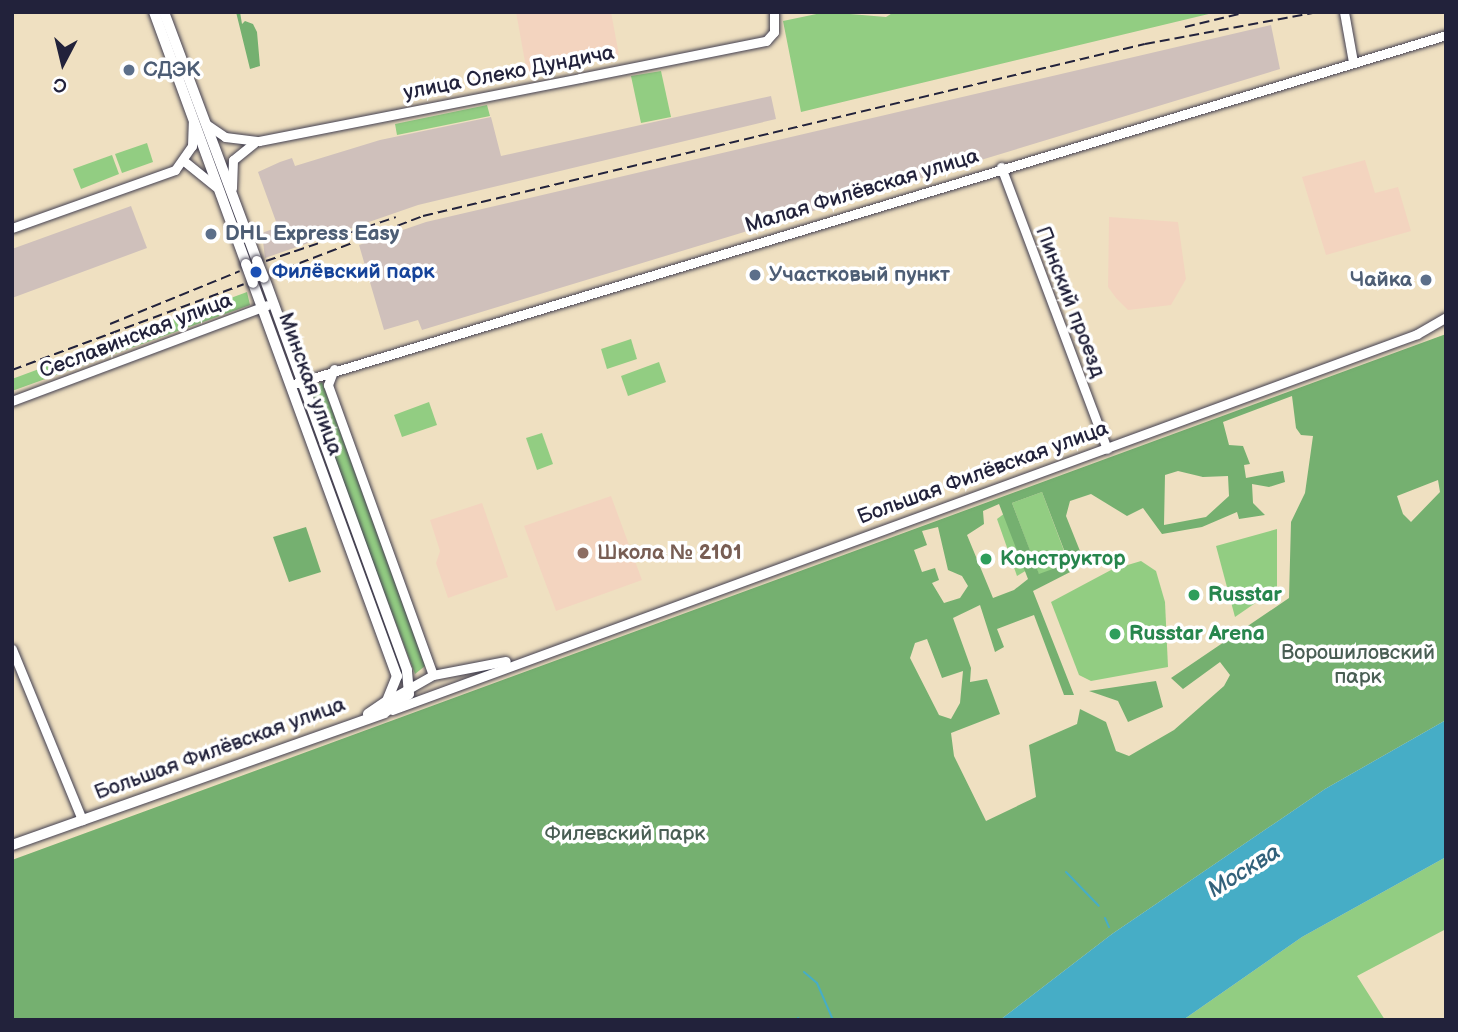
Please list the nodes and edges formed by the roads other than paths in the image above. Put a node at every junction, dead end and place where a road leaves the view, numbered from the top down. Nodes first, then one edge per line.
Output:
1 (148, 12) edge
2 (154, 12) edge
3 (167, 12) edge
4 (774, 12) edge
5 (1344, 12) edge
6 (166, 32) junction
7 (1446, 35) edge
8 (1353, 62) junction
9 (192, 121) junction
10 (206, 124) junction
11 (259, 141) junction
12 (184, 162) junction
13 (1001, 167) junction
14 (216, 187) junction
15 (232, 193) junction
16 (12, 228) edge
17 (252, 262) junction
18 (267, 305) junction
19 (1446, 317) edge
20 (334, 369) junction
21 (294, 383) junction
22 (12, 401) edge
23 (1107, 449) junction
24 (12, 649) edge
25 (528, 656) junction
26 (402, 673) junction
27 (429, 678) junction
28 (410, 689) junction
29 (442, 691) junction
30 (387, 701) junction
31 (384, 713) junction
32 (362, 718) junction
33 (82, 820) junction
34 (12, 845) edge

1 - 6 street
2 - 6 main road, Минская улица
3 - 6 main road, Минская улица
4 - 11 street, улица Олеко Дундича
5 - 8 street
6 - 9 main road, Минская улица
6 - 10 main road, Минская улица
7 - 8 street, Малая Филёвская улица
8 - 13 street, Малая Филёвская улица
9 - 12 street
9 - 14 main road, Минская улица
10 - 11 street, улица Олеко Дундича
10 - 15 main road, Минская улица
11 - 15 street, улица Олеко Дундича
12 - 14 street
12 - 16 street
13 - 20 street, Малая Филёвская улица
13 - 23 street, Пинский проезд
14 - 17 main road, Минская улица
15 - 17 main road, Минская улица
17 - 18 main road, Минская улица, bridge
18 - 21 main road, Минская улица
18 - 22 street, Сеславинская улица
19 - 23 street, Большая Филёвская улица
20 - 21 street, Малая Филёвская улица
20 - 27 street, Минская улица
21 - 26 main road, Минская улица
23 - 25 street, Большая Филёвская улица
24 - 33 street
25 - 27 street, Большая Филёвская улица
25 - 29 street, Большая Филёвская улица
26 - 27 street
26 - 28 main road, Минская улица
26 - 30 main road
27 - 28 street, Большая Филёвская улица
28 - 29 street, Большая Филёвская улица
28 - 30 street, Большая Филёвская улица
28 - 31 main road
29 - 31 street, Большая Филёвская улица
30 - 32 main road
31 - 32 main road, Большая Филёвская улица
32 - 33 main road, Большая Филёвская улица
33 - 34 main road, Большая Филёвская улица

